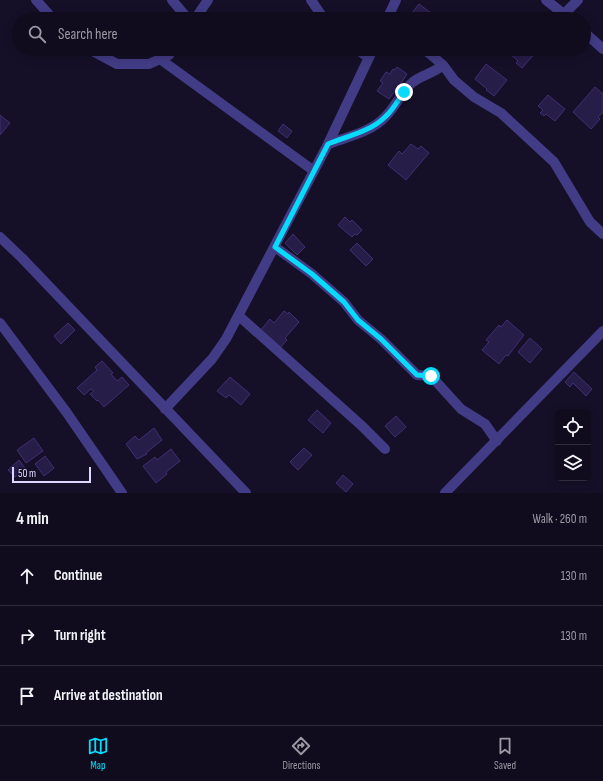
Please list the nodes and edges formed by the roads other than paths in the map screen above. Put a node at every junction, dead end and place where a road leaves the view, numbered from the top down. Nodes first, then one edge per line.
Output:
1 (36, 0) edge
2 (172, 0) edge
3 (208, 0) edge
4 (311, 0) edge
5 (396, 0) edge
6 (546, 0) edge
7 (578, 0) edge
8 (47, 12) edge
9 (182, 12) edge
10 (200, 12) edge
11 (319, 12) edge
12 (390, 12) edge
13 (562, 12) edge
14 (570, 12) edge
15 (591, 38) edge
16 (603, 49) edge
17 (102, 56) edge
18 (167, 56) edge
19 (370, 56) edge
20 (432, 56) edge
21 (160, 59) junction
22 (443, 65) junction
23 (328, 144) junction
24 (314, 171) junction
25 (603, 234) edge
26 (0, 237) edge
27 (275, 247) junction
28 (239, 316) junction
29 (0, 323) edge
30 (603, 330) edge
31 (165, 409) junction
32 (497, 441) junction
33 (385, 448) dead end
34 (122, 493) edge
35 (246, 493) edge
36 (445, 493) edge

1 - 8 street
2 - 9 street
3 - 10 street
4 - 11 street
5 - 12 street
6 - 13 street
7 - 14 street
15 - 16 street
17 - 21 street
18 - 21 street
19 - 23 street
20 - 22 street
21 - 24 street
22 - 23 street
22 - 25 street
23 - 24 street
24 - 27 street
26 - 31 street
27 - 28 street
27 - 32 street
28 - 31 street
28 - 33 street
29 - 34 street
30 - 32 street
31 - 35 street
32 - 36 street

